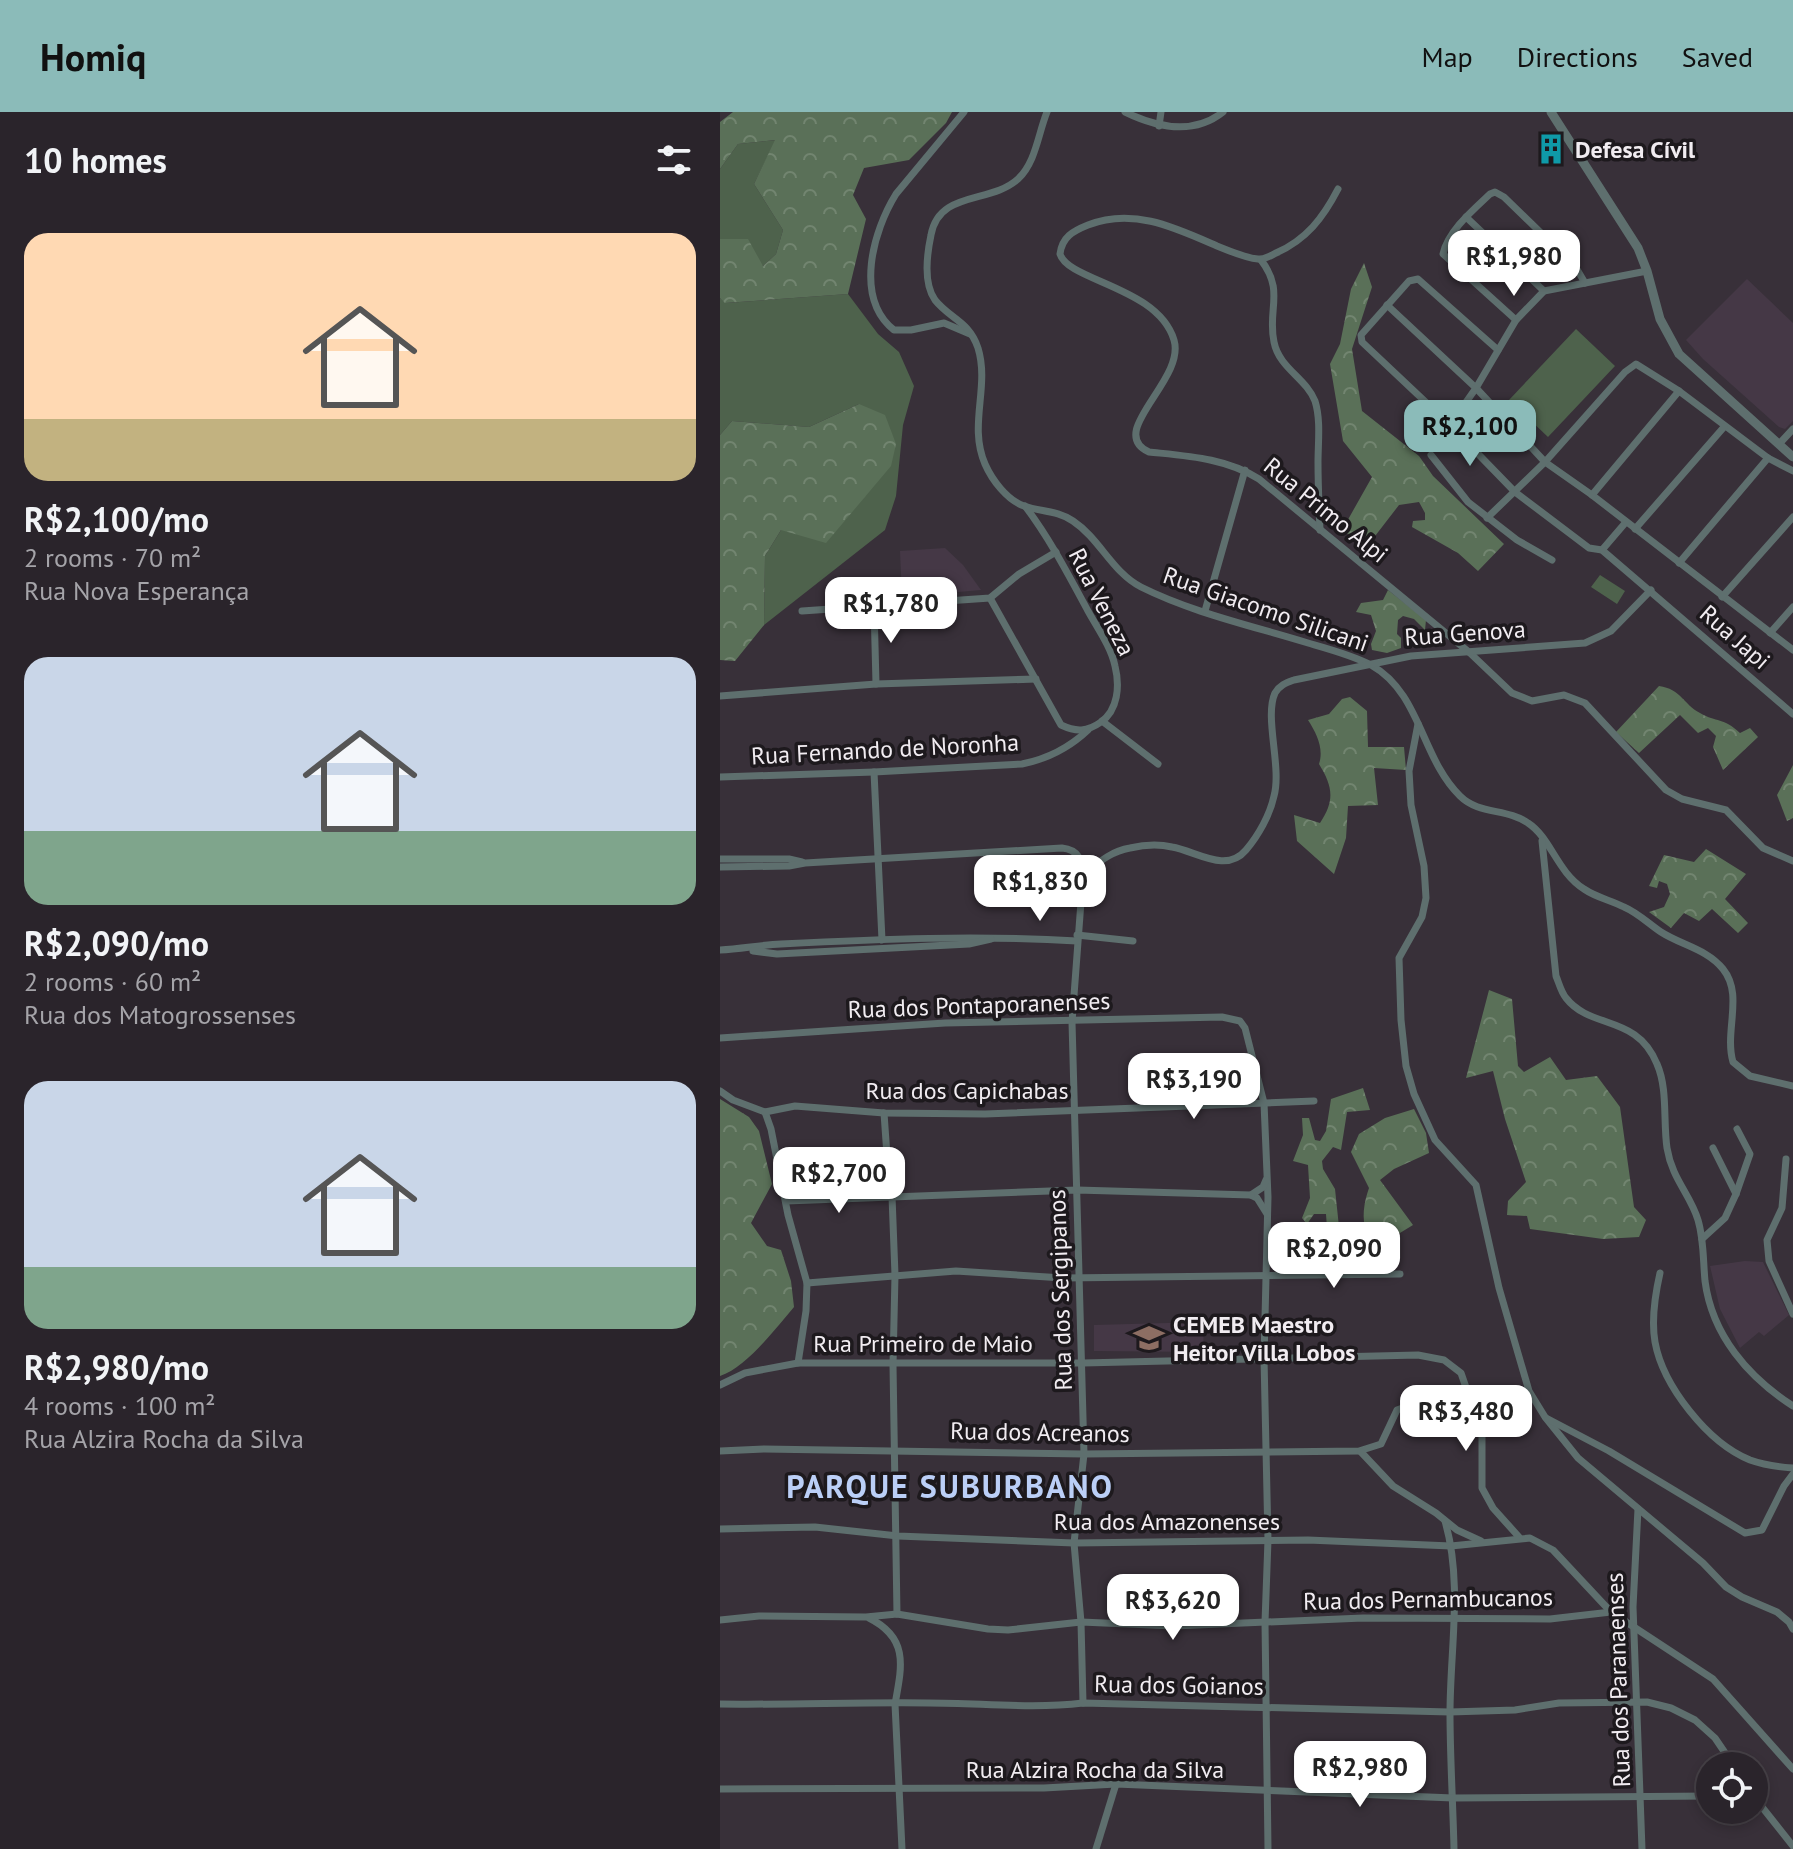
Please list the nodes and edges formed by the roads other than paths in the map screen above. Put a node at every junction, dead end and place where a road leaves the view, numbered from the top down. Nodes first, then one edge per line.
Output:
1 (964, 112) edge
2 (1047, 112) edge
3 (1125, 112) edge
4 (1161, 112) edge
5 (1223, 112) edge
6 (1551, 112) edge
7 (1159, 126) junction
8 (1338, 189) dead end
9 (1466, 217) junction
10 (1261, 260) junction
11 (1647, 271) junction
12 (1585, 283) junction
13 (1544, 291) junction
14 (1387, 305) junction
15 (1516, 320) junction
16 (973, 335) junction
17 (1498, 350) junction
18 (1476, 388) junction
19 (1679, 391) junction
20 (1450, 425) junction
21 (1724, 427) junction
22 (1793, 429) edge
23 (1780, 443) junction
24 (1431, 455) dead end
25 (1793, 457) edge
26 (1768, 458) junction
27 (1545, 462) junction
28 (1245, 470) junction
29 (1793, 471) edge
30 (1515, 492) junction
31 (1592, 495) junction
32 (1025, 506) junction
33 (1793, 517) edge
34 (1487, 518) junction
35 (1626, 522) junction
36 (1635, 529) junction
37 (1320, 530) junction
38 (1602, 550) junction
39 (1056, 552) junction
40 (1552, 560) dead end
41 (1679, 563) junction
42 (1651, 590) junction
43 (1722, 597) junction
44 (990, 598) junction
45 (874, 606) junction
46 (1793, 607) edge
47 (802, 611) dead end
48 (1205, 611) junction
49 (1770, 633) junction
50 (1793, 650) edge
51 (1470, 653) junction
52 (1369, 664) junction
53 (1036, 679) junction
54 (876, 684) junction
55 (720, 696) edge
56 (1793, 714) edge
57 (1102, 721) junction
58 (1418, 724) junction
59 (1089, 728) junction
60 (1158, 764) dead end
61 (874, 772) junction
62 (720, 777) edge
63 (1542, 839) junction
64 (720, 859) edge
65 (878, 860) junction
66 (1793, 861) edge
67 (805, 863) junction
68 (720, 867) edge
69 (1561, 867) junction
70 (1545, 874) junction
71 (1083, 875) junction
72 (1001, 936) junction
73 (1077, 938) junction
74 (882, 940) junction
75 (1133, 941) dead end
76 (747, 949) junction
77 (720, 950) edge
78 (1072, 1022) junction
79 (720, 1038) edge
80 (1793, 1086) edge
81 (720, 1091) edge
82 (1314, 1101) dead end
83 (1264, 1103) junction
84 (1073, 1110) junction
85 (765, 1112) junction
86 (884, 1113) junction
87 (1737, 1129) dead end
88 (1713, 1148) dead end
89 (1786, 1159) dead end
90 (1267, 1178) junction
91 (1077, 1190) junction
92 (1736, 1194) junction
93 (1251, 1195) junction
94 (892, 1196) junction
95 (786, 1201) junction
96 (1793, 1203) edge
97 (1782, 1208) junction
98 (1268, 1216) junction
99 (1702, 1239) junction
100 (1660, 1273) dead end
101 (1268, 1274) junction
102 (1400, 1274) dead end
103 (895, 1275) junction
104 (1080, 1277) junction
105 (807, 1283) junction
106 (1793, 1314) edge
107 (1264, 1358) junction
108 (798, 1363) junction
109 (1083, 1363) junction
110 (893, 1365) junction
111 (720, 1385) edge
112 (1470, 1403) junction
113 (1793, 1406) edge
114 (1545, 1417) junction
115 (894, 1450) junction
116 (720, 1451) edge
117 (1359, 1451) junction
118 (1266, 1452) junction
119 (1084, 1454) junction
120 (1793, 1468) edge
121 (1793, 1474) edge
122 (1638, 1509) junction
123 (1445, 1521) junction
124 (720, 1529) edge
125 (898, 1536) junction
126 (1519, 1537) junction
127 (1268, 1540) junction
128 (1484, 1542) junction
129 (1074, 1543) junction
130 (1451, 1546) junction
131 (720, 1610) edge
132 (1611, 1612) junction
133 (897, 1614) junction
134 (866, 1617) junction
135 (1455, 1618) junction
136 (725, 1620) edge
137 (1081, 1622) junction
138 (1265, 1622) junction
139 (1634, 1628) junction
140 (1793, 1629) edge
141 (1636, 1702) junction
142 (1083, 1703) junction
143 (720, 1704) edge
144 (895, 1704) junction
145 (1267, 1706) junction
146 (1450, 1712) junction
147 (1724, 1752) edge
148 (1793, 1769) edge
149 (1116, 1784) junction
150 (720, 1789) edge
151 (899, 1790) junction
152 (1268, 1790) junction
153 (1696, 1796) edge
154 (1641, 1797) junction
155 (1453, 1798) junction
156 (1768, 1815) edge
157 (1793, 1846) edge
158 (902, 1849) edge
159 (1096, 1849) edge
160 (1268, 1849) edge
161 (1454, 1849) edge
162 (1642, 1849) edge

1 - 16 street
2 - 16 street
3 - 7 street
4 - 7 street
5 - 7 street
6 - 11 street
8 - 10 street
9 - 12 street
9 - 13 street
9 - 15 street
10 - 28 street, Rua Primo Alpi
10 - 37 street
11 - 12 street
11 - 23 street
12 - 13 street
13 - 15 street
14 - 17 street
14 - 18 street
14 - 20 street, Rua Japi
15 - 17 street
16 - 32 street, Rua Giacomo Silicani
17 - 18 street
18 - 20 street
18 - 27 street
19 - 21 street
19 - 27 street
19 - 31 street
20 - 30 street, Rua Japi
21 - 26 street
21 - 36 street
22 - 23 street
23 - 25 street
24 - 34 street
26 - 29 street
26 - 41 street
27 - 30 street
27 - 31 street
28 - 37 street, Rua Primo Alpi
28 - 48 street
30 - 34 street
30 - 38 street, Rua Japi
31 - 35 street
32 - 39 street, Rua Veneza
32 - 48 street, Rua Giacomo Silicani
33 - 43 street
34 - 40 street
35 - 36 street
35 - 38 street
36 - 41 street
37 - 51 street, Rua Primo Alpi
38 - 42 street, Rua Japi
39 - 44 street
39 - 57 street, Rua Veneza
41 - 43 street
42 - 51 street, Rua Genova
42 - 56 street, Rua Japi
43 - 49 street
44 - 45 street
44 - 53 street
45 - 47 street
45 - 54 street
46 - 49 street
48 - 52 street, Rua Giacomo Silicani
49 - 50 street
51 - 52 street, Rua Genova
51 - 66 street, Rua Primo Alpi
52 - 58 street, Rua Giacomo Silicani
52 - 71 street, Rua Genova
53 - 54 street
53 - 59 street
54 - 55 street
57 - 59 street
57 - 60 street
58 - 63 street, Rua Giacomo Silicani
58 - 114 street
59 - 61 street, Rua Fernando de Noronha
61 - 62 street, Rua Fernando de Noronha
61 - 65 street
63 - 69 street
63 - 70 street
64 - 67 street
65 - 67 street
65 - 71 street
65 - 74 street
67 - 68 street
69 - 70 street
69 - 80 street
70 - 99 street
71 - 73 street, Rua dos Sergipanos
72 - 73 street
72 - 74 street
72 - 76 street
73 - 75 street
73 - 78 street, Rua dos Sergipanos
74 - 76 street
76 - 77 street
78 - 79 street, Rua dos Pontaporanenses
78 - 83 street, Rua dos Pontaporanenses
78 - 84 street, Rua dos Sergipanos
81 - 85 street
82 - 83 street, Rua dos Capichabas
83 - 84 street, Rua dos Capichabas
83 - 90 street
84 - 86 street, Rua dos Capichabas
84 - 91 street, Rua dos Sergipanos
85 - 86 street, Rua dos Capichabas
85 - 95 street
86 - 94 street
87 - 92 street
88 - 92 street
89 - 97 street
90 - 93 street
90 - 98 street
91 - 93 street
91 - 94 street
91 - 104 street, Rua dos Sergipanos
92 - 99 street
93 - 98 street
94 - 95 street
94 - 103 street
95 - 105 street
96 - 97 street
97 - 106 street
98 - 101 street
99 - 113 street
100 - 120 street
101 - 102 street
101 - 104 street
101 - 107 street
103 - 104 street
103 - 105 street
103 - 110 street
104 - 109 street, Rua dos Sergipanos
105 - 108 street
107 - 109 street, Rua Primeiro de Maio
107 - 112 street, Rua Primeiro de Maio
107 - 118 street
108 - 110 street, Rua Primeiro de Maio
108 - 111 street, Rua Primeiro de Maio
109 - 110 street, Rua Primeiro de Maio
109 - 119 street, Rua dos Sergipanos
110 - 115 street
112 - 117 street
112 - 126 street
114 - 121 street
114 - 122 street
115 - 116 street, Rua dos Acreanos
115 - 119 street, Rua dos Acreanos
115 - 125 street
117 - 118 street, Rua dos Acreanos
117 - 123 street
118 - 119 street, Rua dos Acreanos
118 - 127 street
119 - 129 street, Rua dos Sergipanos
122 - 139 street, Rua dos Paranaenses
122 - 140 street
123 - 128 street
123 - 130 street
124 - 125 street, Rua dos Amazonenses
125 - 129 street, Rua dos Amazonenses
125 - 133 street
126 - 128 street, Rua dos Amazonenses
126 - 132 street
127 - 129 street, Rua dos Amazonenses
127 - 130 street, Rua dos Amazonenses
127 - 138 street
128 - 130 street, Rua dos Amazonenses
129 - 137 street, Rua dos Sergipanos
130 - 135 street
131 - 136 street
132 - 135 street, Rua dos Pernambucanos
132 - 139 street
133 - 134 street, Rua dos Pernambucanos
133 - 137 street, Rua dos Pernambucanos
134 - 136 street, Rua dos Pernambucanos
134 - 144 street
135 - 138 street, Rua dos Pernambucanos
135 - 146 street
137 - 138 street, Rua dos Pernambucanos
137 - 142 street, Rua dos Sergipanos
138 - 145 street
139 - 141 street, Rua dos Paranaenses
139 - 148 street
141 - 146 street, Rua dos Goianos
141 - 147 street, Rua dos Goianos
141 - 154 street, Rua dos Paranaenses
142 - 144 street, Rua dos Goianos
142 - 145 street, Rua dos Goianos
143 - 144 street, Rua dos Goianos
144 - 151 street
145 - 146 street, Rua dos Goianos
145 - 152 street
146 - 155 street
149 - 151 street, Rua Alzira Rocha da Silva
149 - 152 street, Rua Alzira Rocha da Silva
149 - 159 street
150 - 151 street, Rua Alzira Rocha da Silva
151 - 158 street
152 - 155 street, Rua Alzira Rocha da Silva
152 - 160 street
153 - 154 street, Rua Alzira Rocha da Silva
154 - 155 street, Rua Alzira Rocha da Silva
154 - 162 street, Rua dos Paranaenses
155 - 161 street
156 - 157 street

